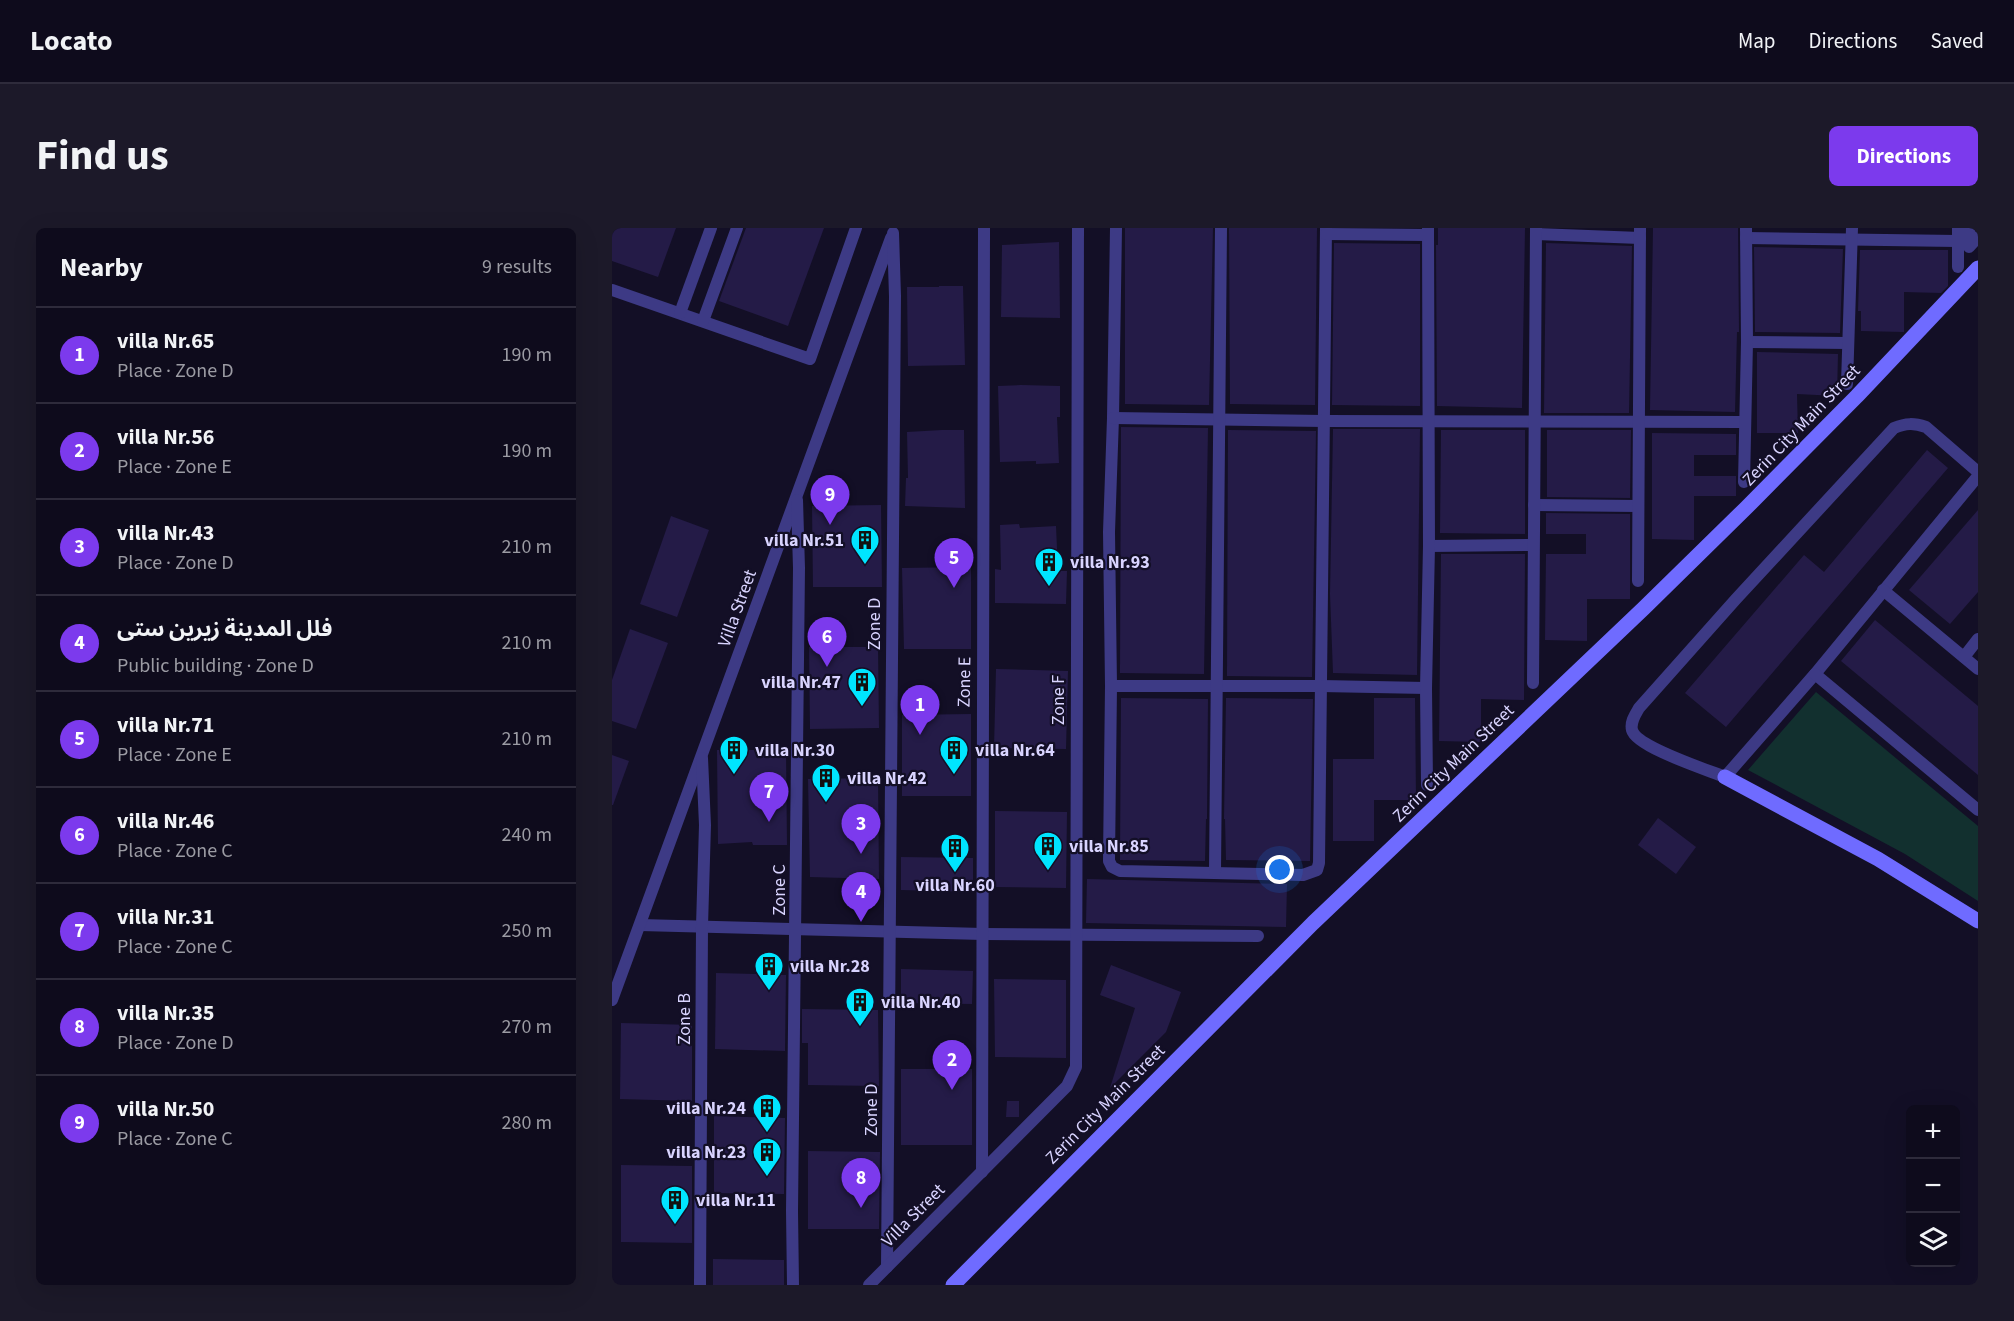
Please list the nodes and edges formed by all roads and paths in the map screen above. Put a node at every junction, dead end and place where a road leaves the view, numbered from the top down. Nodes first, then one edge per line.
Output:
1 (711, 228) edge
2 (737, 228) edge
3 (856, 228) edge
4 (984, 228) edge
5 (1078, 228) edge
6 (1116, 228) edge
7 (1221, 228) edge
8 (1969, 228) edge
9 (894, 230) edge
10 (1326, 231) edge
11 (1428, 231) edge
12 (1536, 231) edge
13 (1640, 233) edge
14 (1746, 233) edge
15 (1852, 233) edge
16 (1957, 234) edge
17 (1978, 237) edge
18 (1958, 267) dead end
19 (1978, 268) edge
20 (612, 290) edge
21 (680, 313) junction
22 (703, 321) junction
23 (1747, 342) junction
24 (1848, 344) junction
25 (1847, 384) dead end
26 (1113, 418) junction
27 (1219, 420) junction
28 (1324, 421) junction
29 (1430, 422) junction
30 (1534, 422) junction
31 (1639, 422) junction
32 (1745, 422) junction
33 (1978, 472) edge
34 (1978, 476) edge
35 (1744, 482) dead end
36 (797, 495) junction
37 (1534, 505) junction
38 (1638, 506) junction
39 (1533, 545) junction
40 (1429, 546) junction
41 (1638, 581) dead end
42 (1883, 590) junction
43 (1978, 639) edge
44 (1964, 657) junction
45 (1978, 669) edge
46 (1815, 674) junction
47 (1533, 683) dead end
48 (1110, 686) junction
49 (1216, 686) junction
50 (1320, 686) junction
51 (1426, 688) junction
52 (702, 754) junction
53 (1725, 777) junction
54 (1427, 785) dead end
55 (1978, 810) edge
56 (1215, 872) junction
57 (1978, 921) edge
58 (640, 925) junction
59 (702, 926) junction
60 (796, 928) junction
61 (890, 931) junction
62 (983, 934) junction
63 (1076, 935) junction
64 (1258, 936) dead end
65 (612, 1000) edge
66 (982, 1172) junction
67 (887, 1266) junction
68 (700, 1285) edge
69 (794, 1285) edge
70 (869, 1285) edge
71 (953, 1285) edge

1 - 21 street
2 - 22 street
3 - 22 street
4 - 62 street, Zone E
5 - 63 street, Zone F
6 - 26 street
7 - 27 street
8 - 17 street
9 - 36 street, Villa Street
9 - 61 street, Zone D
10 - 11 street
10 - 28 street
11 - 29 street
12 - 13 street
12 - 30 street
13 - 31 street
14 - 15 street
14 - 23 street
15 - 16 street
15 - 24 street
16 - 18 street
19 - 71 street, Zerin City Main Street
20 - 21 street
21 - 22 street
23 - 24 street
23 - 32 street
24 - 25 street
26 - 27 street
26 - 48 street
27 - 28 street
27 - 49 street
28 - 29 street
28 - 50 street
29 - 30 street
29 - 40 street
30 - 31 street
30 - 37 street
31 - 32 street
31 - 38 street
32 - 35 street
33 - 53 street
34 - 42 street
36 - 52 street, Villa Street
36 - 60 street, Zone C
37 - 38 street
37 - 39 street
38 - 41 street
39 - 40 street
39 - 47 street
40 - 51 street
42 - 44 street
42 - 46 street
43 - 44 street
44 - 45 street
46 - 53 street
46 - 55 street
48 - 49 street
48 - 56 street
49 - 50 street
49 - 56 street
50 - 51 street
50 - 56 street
51 - 54 street
52 - 58 street, Villa Street
52 - 59 street, Zone B
53 - 57 street
58 - 59 street
58 - 65 street, Villa Street
59 - 60 street
59 - 68 street, Zone B
60 - 61 street
60 - 69 street, Zone C
61 - 62 street
61 - 67 street, Zone D
62 - 63 street
62 - 66 street, Zone E
63 - 64 street
63 - 66 street, Zone F
66 - 67 street, Villa Street
67 - 70 street, Villa Street

